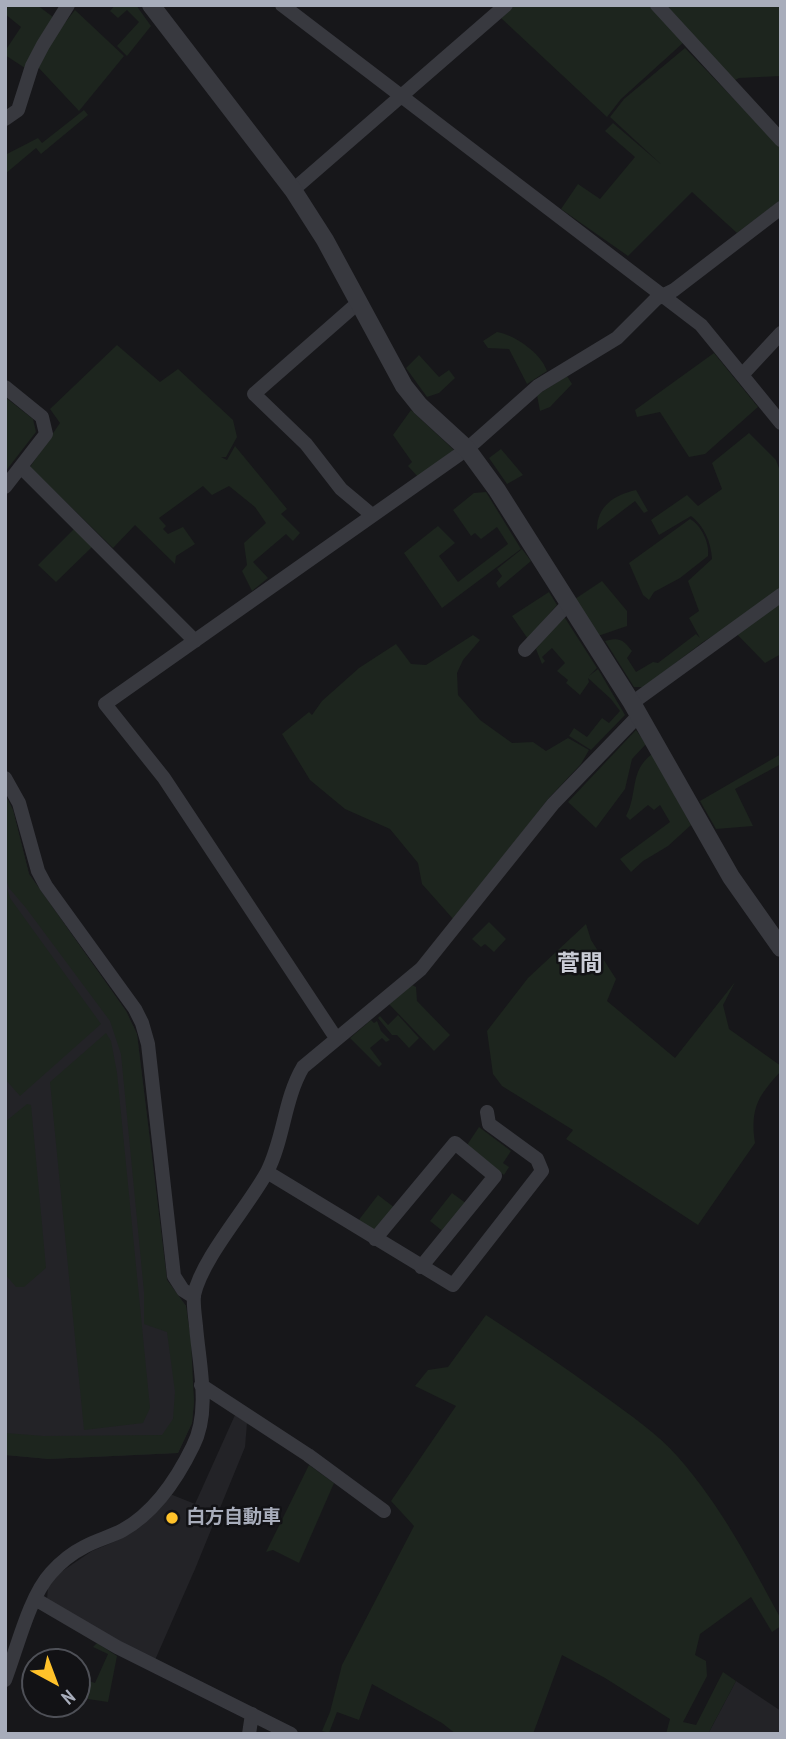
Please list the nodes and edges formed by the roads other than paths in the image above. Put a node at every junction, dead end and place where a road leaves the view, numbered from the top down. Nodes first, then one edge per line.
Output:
1 (68, 5) edge
2 (150, 5) edge
3 (282, 5) edge
4 (506, 5) edge
5 (657, 5) edge
6 (403, 96) junction
7 (5, 119) edge
8 (781, 140) edge
9 (293, 190) junction
10 (781, 208) edge
11 (663, 295) junction
12 (359, 302) junction
13 (781, 333) edge
14 (742, 375) junction
15 (5, 387) edge
16 (781, 423) edge
17 (467, 449) junction
18 (21, 467) junction
19 (5, 487) edge
20 (372, 515) junction
21 (781, 595) edge
22 (569, 603) junction
23 (195, 641) junction
24 (525, 650) dead end
25 (636, 709) junction
26 (5, 778) edge
27 (781, 948) edge
28 (337, 1038) junction
29 (487, 1112) dead end
30 (267, 1172) junction
31 (375, 1239) junction
32 (421, 1267) junction
33 (194, 1297) junction
34 (201, 1385) junction
35 (384, 1511) dead end
36 (35, 1599) junction
37 (5, 1680) edge
38 (252, 1714) junction
39 (249, 1734) edge
40 (291, 1734) edge

1 - 7 street
2 - 9 street
3 - 6 street
4 - 6 street
5 - 8 street
6 - 9 street
6 - 11 street
9 - 12 street
10 - 11 street
11 - 14 street
11 - 17 street
12 - 17 street
12 - 20 street
13 - 14 street
14 - 16 street
15 - 18 street
17 - 20 street
17 - 22 street
18 - 19 street
18 - 23 street
20 - 23 street
21 - 25 street
22 - 24 street
22 - 25 street
23 - 28 street
25 - 27 street
25 - 28 street
26 - 33 street
28 - 30 street
29 - 32 street
30 - 31 street
30 - 33 street
31 - 32 street
31 - 32 street
33 - 34 street
34 - 35 street
34 - 36 street
36 - 37 street
36 - 38 street
38 - 39 street
38 - 40 street

